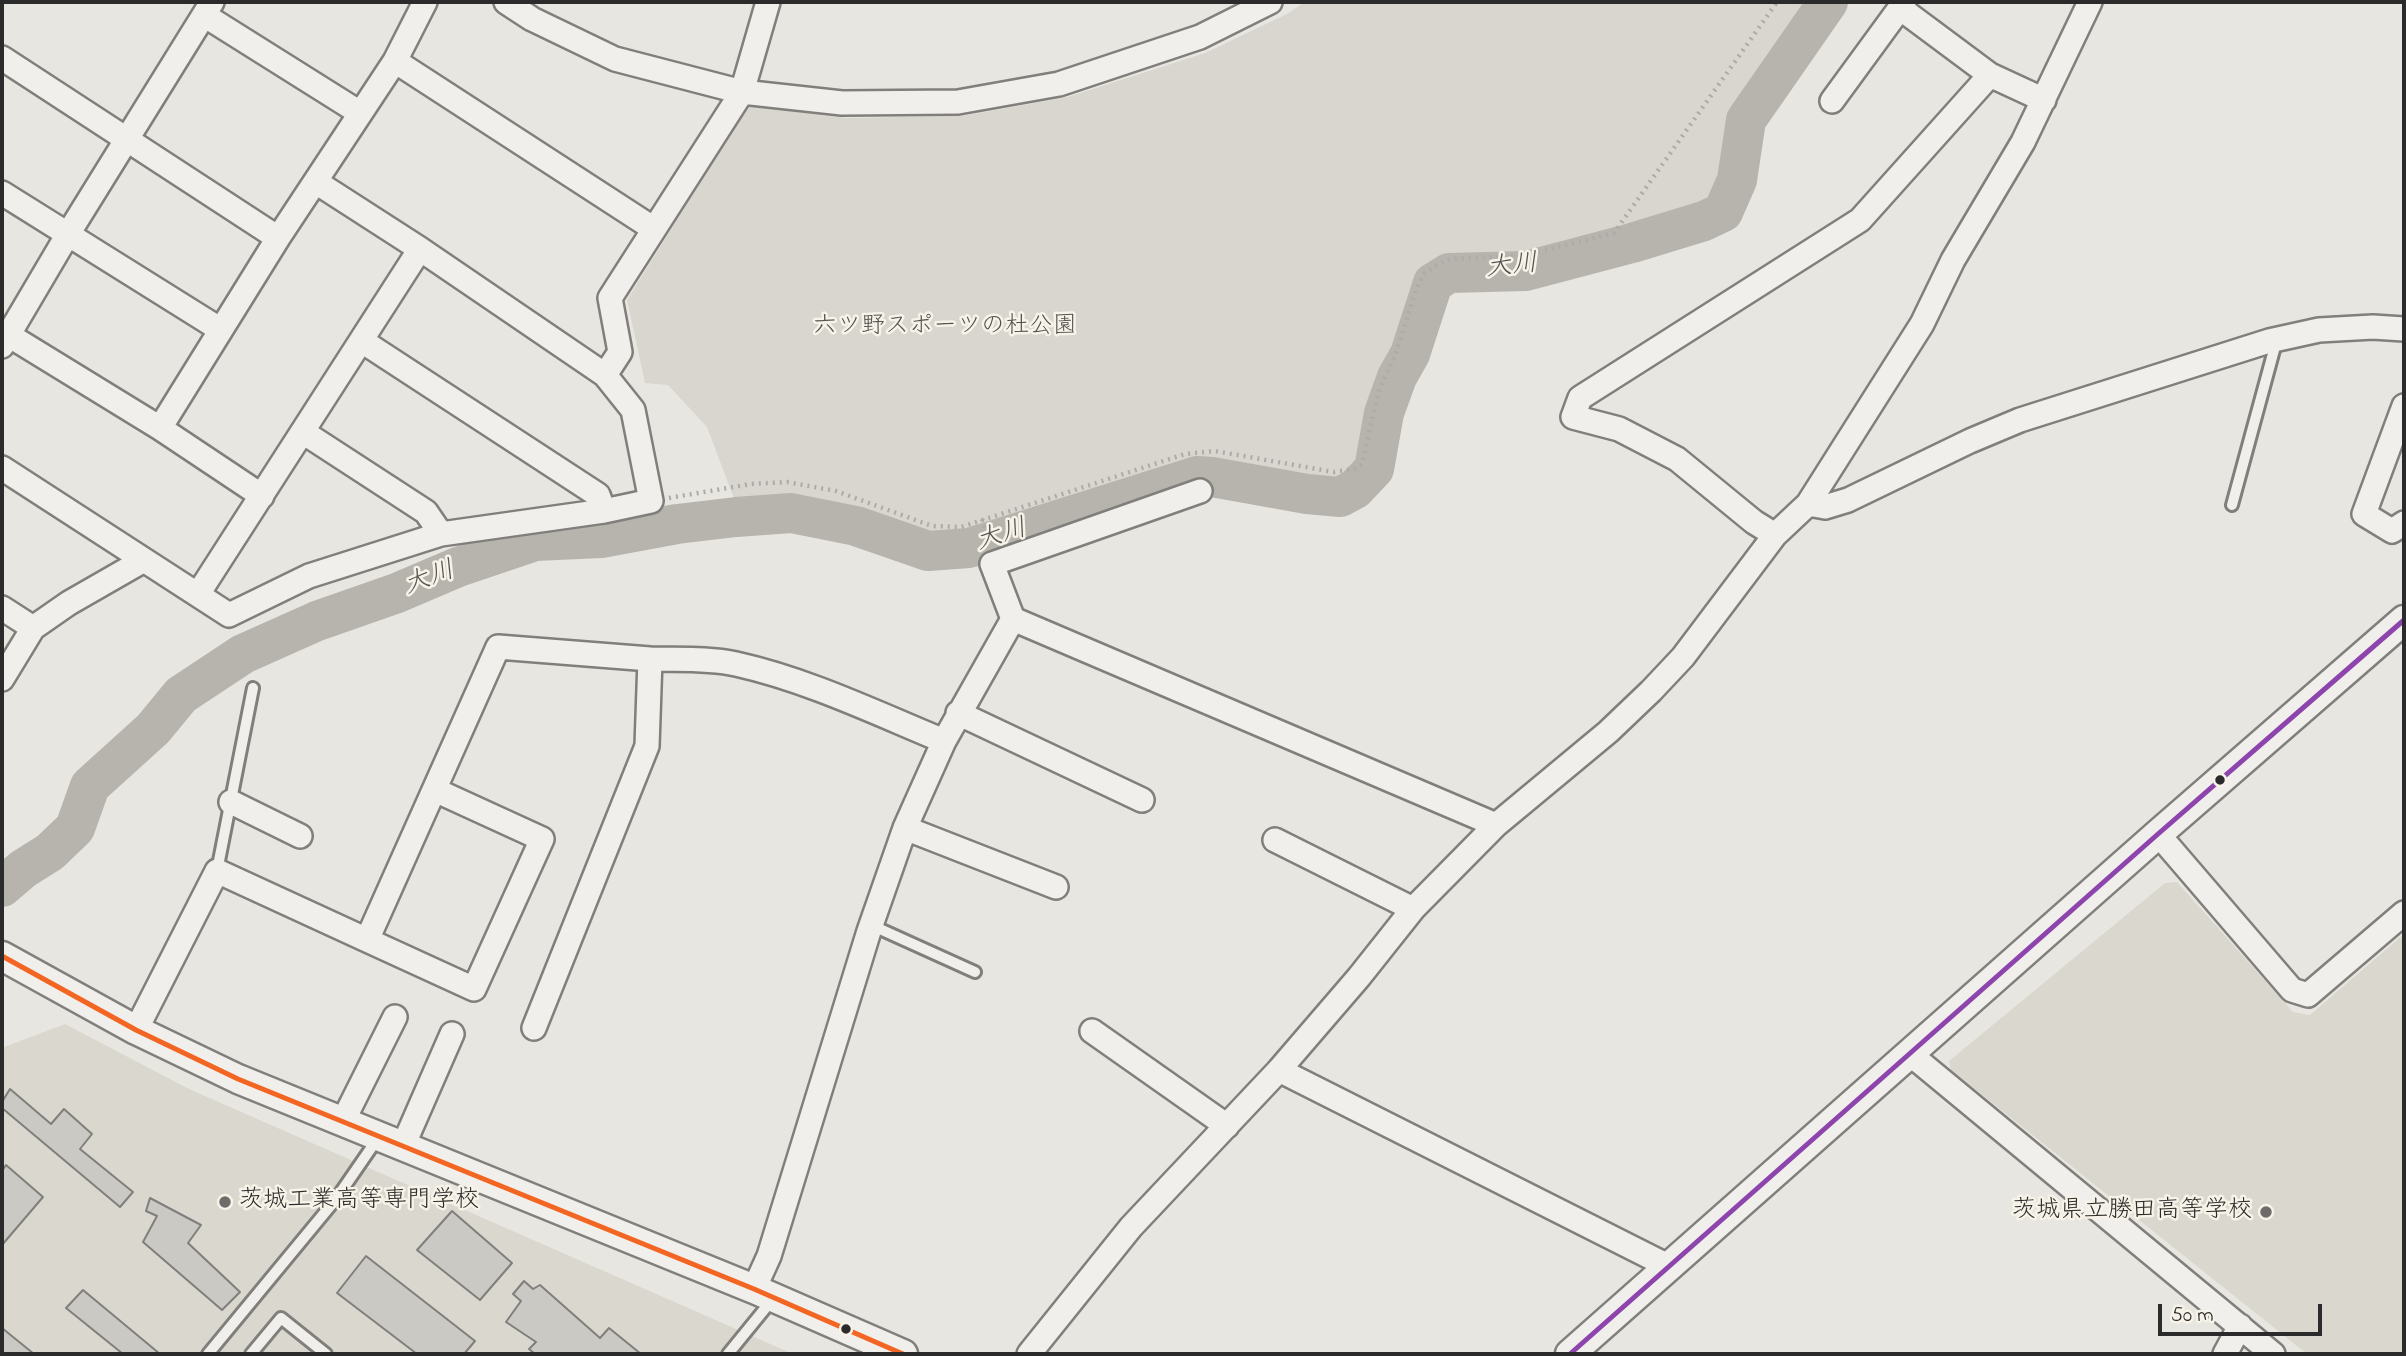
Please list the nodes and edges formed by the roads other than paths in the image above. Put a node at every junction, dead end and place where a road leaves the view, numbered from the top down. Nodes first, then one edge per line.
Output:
1 (425, 2) edge
2 (506, 2) edge
3 (768, 2) edge
4 (1270, 2) edge
5 (2090, 2) edge
6 (1902, 5) edge
7 (208, 8) edge
8 (2, 58) edge
9 (395, 61) junction
10 (1990, 75) junction
11 (742, 92) junction
12 (2044, 100) junction
13 (1832, 101) dead end
14 (360, 113) junction
15 (127, 140) junction
16 (316, 182) junction
17 (2, 193) edge
18 (654, 229) junction
19 (68, 234) junction
20 (278, 238) junction
21 (420, 249) junction
22 (2404, 329) edge
23 (221, 330) junction
24 (4, 337) edge
25 (2277, 339) junction
26 (362, 341) junction
27 (604, 375) junction
28 (2404, 406) edge
29 (160, 428) junction
30 (303, 432) junction
31 (2, 468) edge
32 (1200, 491) dead end
33 (262, 495) junction
34 (1808, 504) junction
35 (2232, 505) dead end
36 (604, 511) junction
37 (2404, 523) edge
38 (441, 534) junction
39 (1775, 535) junction
40 (144, 560) junction
41 (198, 594) junction
42 (2, 608) edge
43 (1013, 620) junction
44 (2404, 620) edge
45 (33, 628) junction
46 (650, 659) junction
47 (2, 679) edge
48 (253, 688) dead end
49 (958, 713) junction
50 (944, 741) junction
51 (435, 790) junction
52 (1142, 800) dead end
53 (231, 802) junction
54 (1496, 825) junction
55 (905, 828) junction
56 (2158, 834) junction
57 (300, 836) dead end
58 (1275, 840) dead end
59 (217, 871) junction
60 (1056, 887) dead end
61 (1413, 909) junction
62 (2404, 913) edge
63 (871, 925) junction
64 (367, 940) junction
65 (2, 956) edge
66 (975, 972) dead end
67 (395, 1017) dead end
68 (534, 1028) dead end
69 (136, 1030) junction
70 (1093, 1031) dead end
71 (452, 1034) dead end
72 (1910, 1054) junction
73 (1279, 1070) junction
74 (343, 1121) junction
75 (1227, 1126) junction
76 (392, 1141) junction
77 (1670, 1267) junction
78 (764, 1293) junction
79 (2240, 1326) junction
80 (208, 1354) edge
81 (251, 1354) edge
82 (326, 1354) edge
83 (729, 1354) edge
84 (903, 1354) edge
85 (1029, 1354) edge
86 (1570, 1354) edge
87 (2225, 1354) edge
88 (2273, 1354) edge

1 - 9 street
2 - 11 street
3 - 11 street
4 - 11 street
5 - 12 street
6 - 10 street
6 - 13 street
7 - 14 street
7 - 15 street
8 - 15 street
9 - 14 street
9 - 18 street
10 - 12 street
10 - 39 street
11 - 18 street
12 - 34 street
14 - 16 street
15 - 19 street
15 - 20 street
16 - 20 street
16 - 21 street
17 - 19 street
18 - 27 street
19 - 23 street
19 - 24 street
20 - 23 street
21 - 26 street
21 - 27 street
22 - 25 street
23 - 29 street
24 - 29 street
25 - 34 street
25 - 35 lane
26 - 30 street
26 - 36 street
27 - 36 street
28 - 37 street
29 - 33 street
30 - 33 street
30 - 38 street
31 - 40 street
32 - 43 street
33 - 41 street
34 - 39 street
36 - 38 street
38 - 41 street
39 - 54 street
40 - 41 street
40 - 45 street
42 - 45 street
43 - 49 street
43 - 54 street
44 - 56 street
45 - 47 street
46 - 50 street
46 - 51 street
46 - 68 street
48 - 53 lane
49 - 50 street
49 - 52 street
50 - 55 street
51 - 64 street
51 - 64 street
53 - 57 street
53 - 59 lane
54 - 61 street
55 - 60 street
55 - 63 street
56 - 62 street
56 - 72 street
58 - 61 street
59 - 64 street
59 - 69 street
61 - 73 street
63 - 66 lane
63 - 78 street
65 - 69 street
67 - 74 street
69 - 74 street
70 - 75 street
71 - 76 street
72 - 77 street
72 - 79 street
73 - 75 street
73 - 77 street
74 - 76 street
75 - 85 street
76 - 78 street
76 - 80 lane
77 - 86 street
78 - 83 lane
78 - 84 street
79 - 87 street
79 - 88 street
81 - 82 lane

